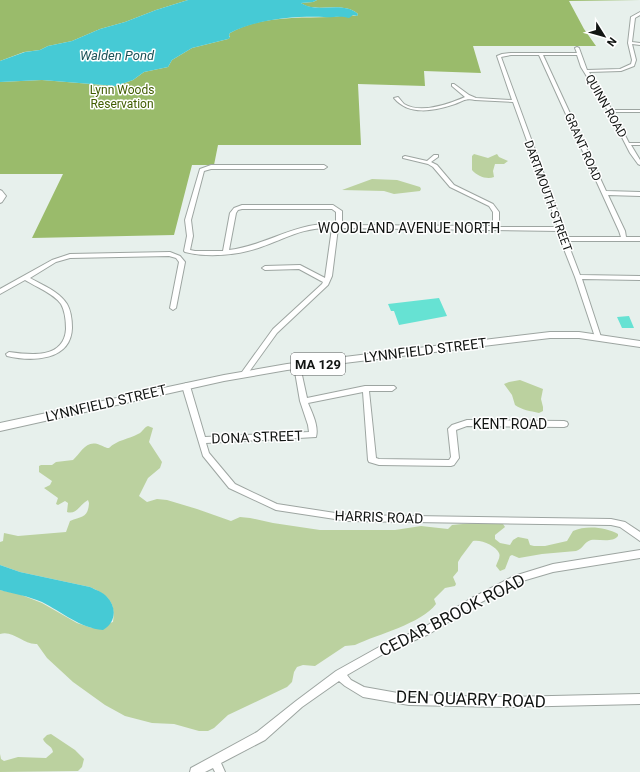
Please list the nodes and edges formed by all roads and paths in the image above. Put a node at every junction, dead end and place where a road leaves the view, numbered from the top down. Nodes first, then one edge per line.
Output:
1 (640, 13) edge
2 (630, 43) junction
3 (640, 44) edge
4 (577, 48) dead end
5 (578, 54) junction
6 (541, 55) junction
7 (586, 71) junction
8 (454, 85) dead end
9 (469, 97) junction
10 (396, 98) dead end
11 (514, 100) junction
12 (640, 110) edge
13 (610, 111) junction
14 (628, 144) junction
15 (640, 144) edge
16 (436, 156) dead end
17 (405, 157) dead end
18 (428, 162) junction
19 (640, 163) edge
20 (324, 167) dead end
21 (0, 192) edge
22 (604, 193) junction
23 (640, 194) edge
24 (0, 201) edge
25 (337, 226) junction
26 (496, 228) junction
27 (561, 228) junction
28 (563, 239) junction
29 (624, 239) junction
30 (640, 239) edge
31 (226, 252) junction
32 (265, 268) dead end
33 (26, 278) junction
34 (578, 278) junction
35 (640, 278) edge
36 (327, 282) junction
37 (0, 292) edge
38 (174, 308) dead end
39 (598, 337) junction
40 (640, 344) edge
41 (9, 354) dead end
42 (297, 366) junction
43 (244, 374) junction
44 (186, 386) junction
45 (392, 388) dead end
46 (364, 389) junction
47 (304, 401) junction
48 (564, 424) dead end
49 (0, 427) edge
50 (202, 440) junction
51 (640, 537) edge
52 (640, 554) edge
53 (339, 674) junction
54 (640, 699) edge
55 (215, 761) junction
56 (195, 772) edge
57 (220, 772) edge

1 - 2 street
2 - 3 street
2 - 7 street
4 - 5 street, QUINN ROAD
5 - 6 street
5 - 7 street, QUINN ROAD
6 - 11 street, DARTMOUTH STREET
6 - 22 street, GRANT ROAD
7 - 13 street, QUINN ROAD
8 - 9 street
9 - 10 street
9 - 11 street
11 - 27 street, DARTMOUTH STREET
12 - 13 street
13 - 14 street, QUINN ROAD
14 - 15 street
14 - 19 street, QUINN ROAD
16 - 18 street
17 - 18 street
18 - 26 street
20 - 31 street, WOODLAND AVENUE NORTH
21 - 24 street
22 - 23 street
22 - 29 street, GRANT ROAD
25 - 26 street, WOODLAND AVENUE NORTH
25 - 31 street, WOODLAND AVENUE NORTH
25 - 31 street
25 - 36 street
26 - 27 street, WOODLAND AVENUE NORTH
27 - 28 street, DARTMOUTH STREET
28 - 29 street
28 - 34 street, DARTMOUTH STREET
29 - 30 street
32 - 36 street
33 - 37 street
33 - 38 street
33 - 41 street
34 - 35 street
34 - 39 street, DARTMOUTH STREET
36 - 43 street
39 - 40 main road, LYNNFIELD STREET / MA 129
39 - 42 main road, LYNNFIELD STREET / MA 129
42 - 43 main road, LYNNFIELD STREET / MA 129
42 - 47 street, DONA STREET
43 - 44 main road, LYNNFIELD STREET / MA 129
44 - 49 main road, LYNNFIELD STREET / MA 129
44 - 50 street, HARRIS ROAD
45 - 46 street
46 - 47 street
46 - 48 street, KENT ROAD
47 - 50 street, DONA STREET
50 - 51 street, HARRIS ROAD
52 - 53 street, CEDAR BROOK ROAD
53 - 54 street, DEN QUARRY ROAD
53 - 55 street
55 - 56 street
55 - 57 street

